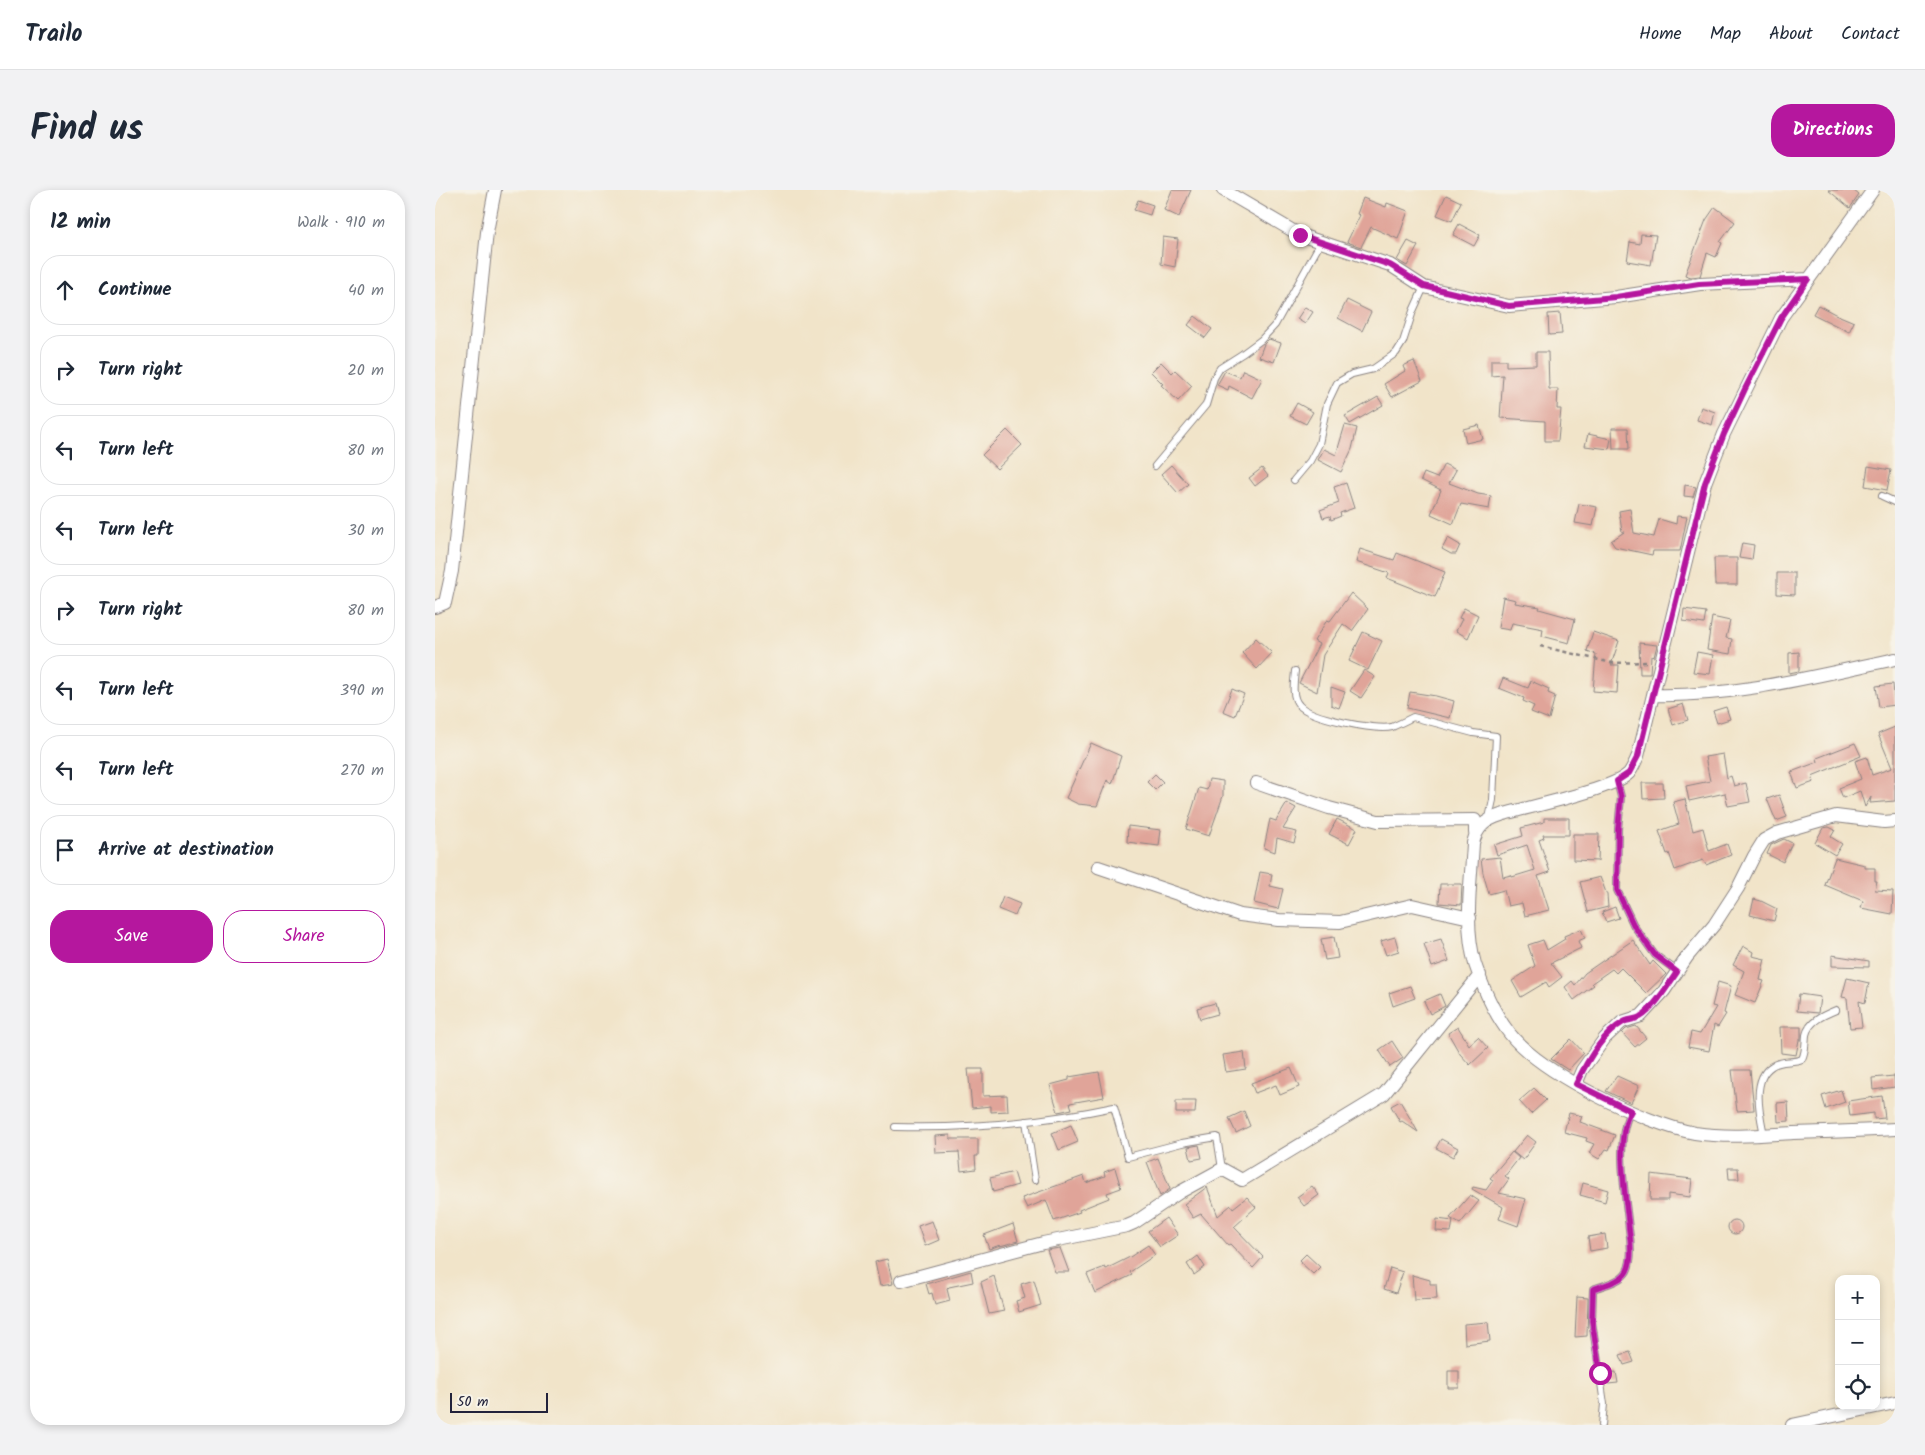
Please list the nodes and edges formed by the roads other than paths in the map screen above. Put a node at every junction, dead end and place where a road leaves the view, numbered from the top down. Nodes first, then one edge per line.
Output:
1 (495, 190) edge
2 (1223, 190) edge
3 (1873, 190) edge
4 (1321, 242) junction
5 (1808, 279) junction
6 (1424, 286) junction
7 (1155, 466) dead end
8 (1294, 480) dead end
9 (1882, 496) dead end
10 (1895, 502) edge
11 (435, 607) edge
12 (1895, 659) edge
13 (1295, 672) dead end
14 (1653, 696) junction
15 (1617, 781) junction
16 (1256, 783) dead end
17 (1489, 818) junction
18 (1895, 821) edge
19 (1475, 833) junction
20 (1098, 867) dead end
21 (1470, 918) junction
22 (1677, 972) junction
23 (1480, 975) junction
24 (1836, 1010) dead end
25 (1576, 1084) junction
26 (1631, 1111) junction
27 (1026, 1121) junction
28 (895, 1127) dead end
29 (1895, 1129) edge
30 (1765, 1135) junction
31 (1222, 1169) junction
32 (1035, 1180) dead end
33 (901, 1281) dead end
34 (1895, 1403) edge
35 (1602, 1425) edge
36 (1793, 1425) edge

1 - 11 street
2 - 4 street
3 - 5 street
4 - 6 street
4 - 7 lane
5 - 6 street
5 - 14 street
6 - 8 lane
9 - 10 lane
12 - 14 street
13 - 17 lane
14 - 15 street
15 - 17 street
15 - 22 lane
16 - 19 street
17 - 19 street
18 - 22 street
19 - 21 street
20 - 21 street
21 - 23 street
22 - 25 street
23 - 25 street
23 - 31 street
24 - 30 lane
25 - 26 street
26 - 30 street
26 - 35 lane
27 - 28 lane
27 - 31 lane
27 - 32 lane
29 - 30 street
31 - 33 street
34 - 36 street

